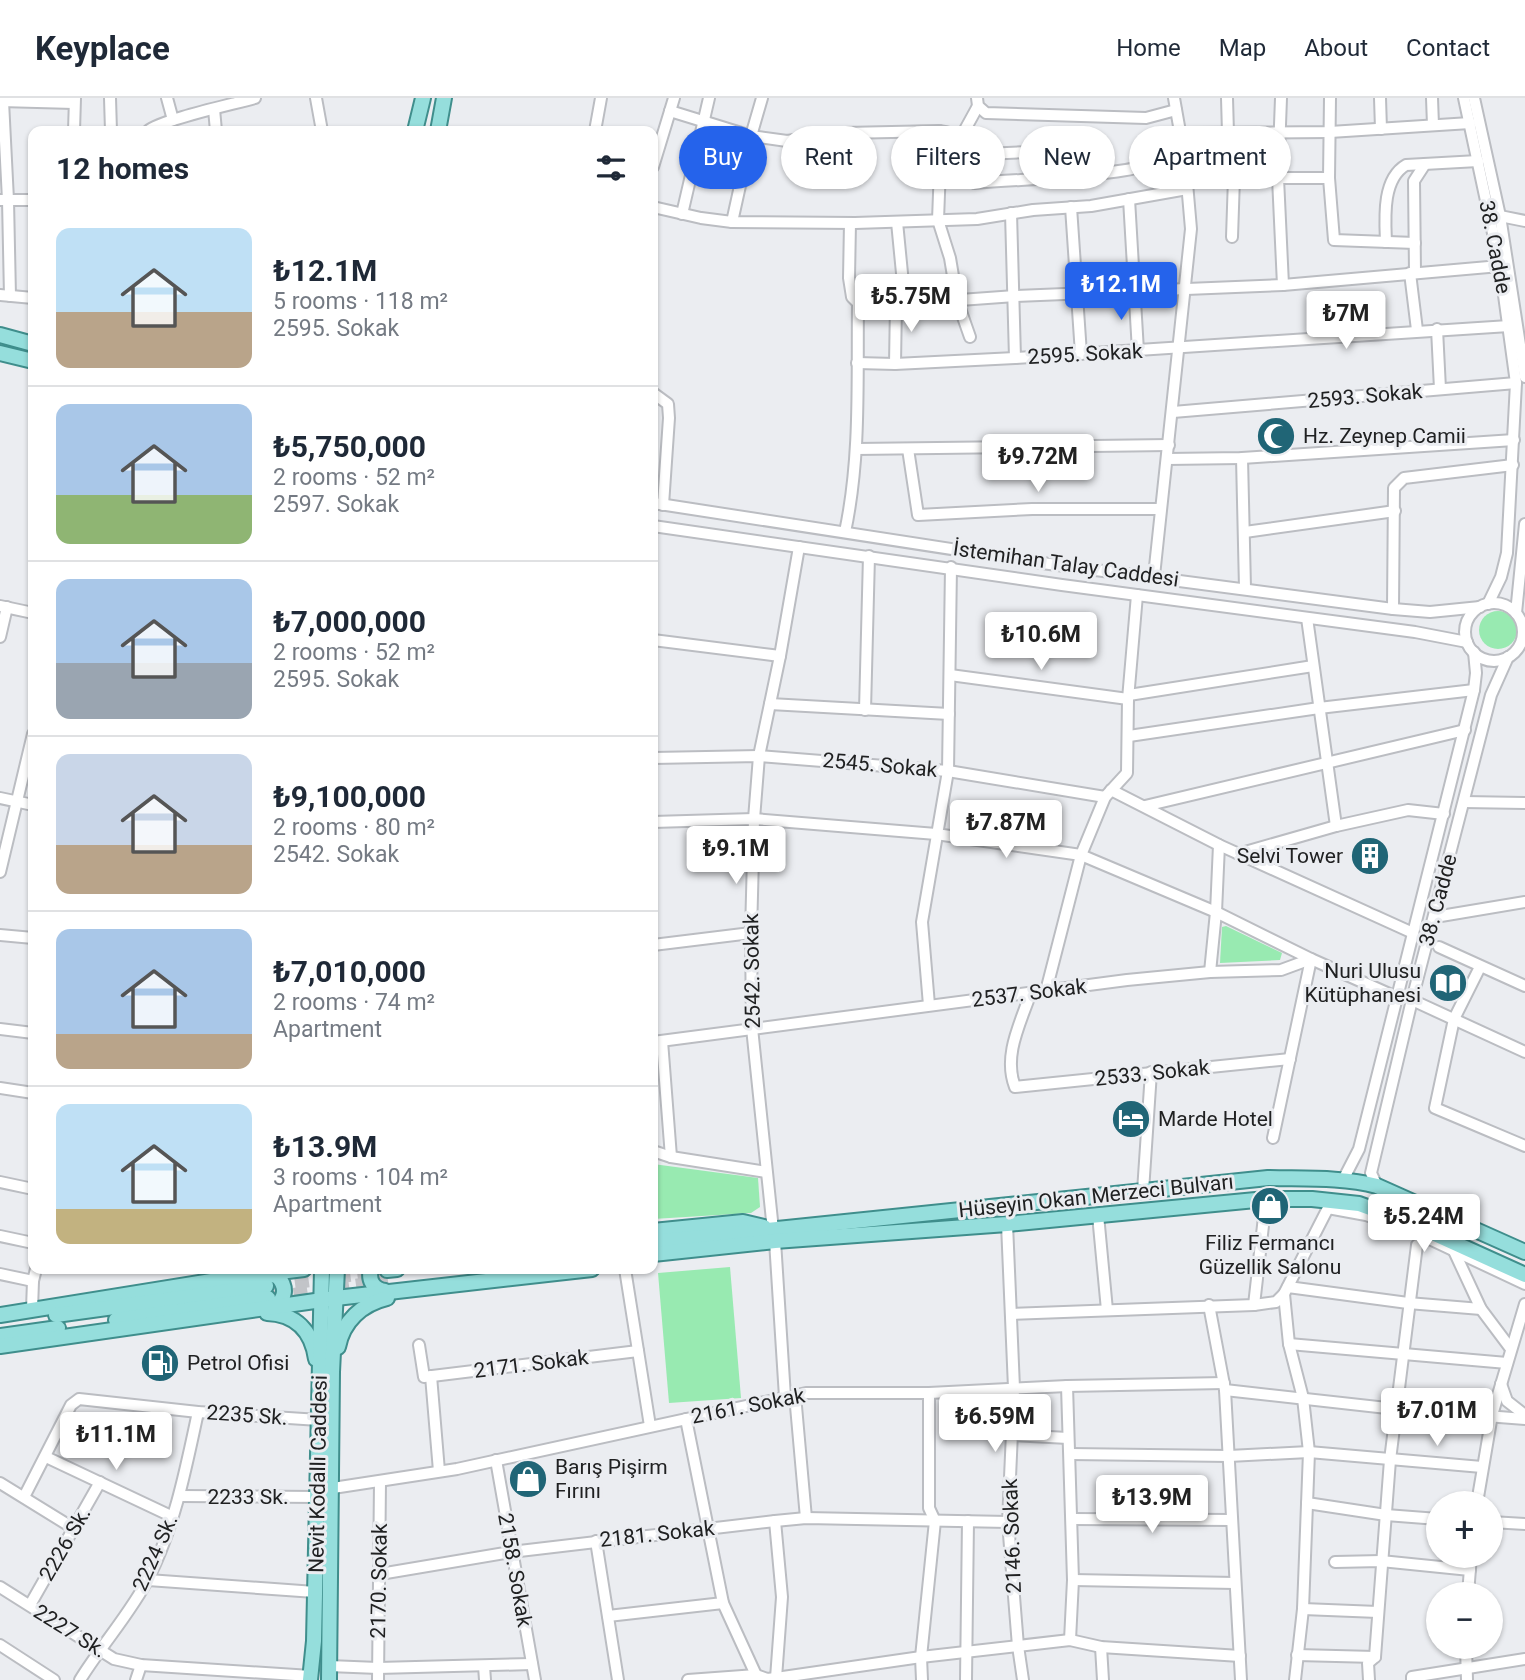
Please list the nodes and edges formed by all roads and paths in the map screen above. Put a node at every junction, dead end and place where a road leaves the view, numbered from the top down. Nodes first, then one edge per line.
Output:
1 (110, 98) edge
2 (167, 98) edge
3 (255, 98) edge
4 (316, 98) edge
5 (422, 98) edge
6 (444, 98) edge
7 (601, 98) edge
8 (674, 98) edge
9 (709, 98) edge
10 (762, 98) edge
11 (1227, 98) edge
12 (1281, 98) edge
13 (1330, 98) edge
14 (1380, 98) edge
15 (1432, 98) edge
16 (1464, 98) edge
17 (1474, 98) edge
18 (6, 100) edge
19 (75, 101) edge
20 (978, 102) edge
21 (1175, 104) edge
22 (214, 109) junction
23 (670, 111) junction
24 (173, 120) junction
25 (701, 122) junction
26 (1470, 123) junction
27 (1433, 125) junction
28 (74, 126) edge
29 (111, 126) edge
30 (155, 126) edge
31 (216, 126) edge
32 (321, 126) edge
33 (416, 126) edge
34 (439, 126) edge
35 (596, 126) edge
36 (715, 126) edge
37 (754, 126) edge
38 (966, 126) edge
39 (1179, 126) edge
40 (1228, 126) edge
41 (1280, 126) edge
42 (1381, 129) junction
43 (891, 132) edge
44 (1291, 132) edge
45 (1330, 132) junction
46 (767, 138) edge
47 (658, 151) edge
48 (1478, 161) junction
49 (1424, 164) junction
50 (1291, 178) edge
51 (1329, 178) junction
52 (739, 189) edge
53 (939, 189) edge
54 (1174, 189) edge
55 (1187, 189) edge
56 (1234, 189) edge
57 (1279, 189) edge
58 (1129, 199) junction
59 (4, 200) edge
60 (28, 200) edge
61 (1071, 207) junction
62 (658, 208) edge
63 (1011, 213) junction
64 (682, 214) junction
65 (1500, 216) junction
66 (938, 220) junction
67 (1525, 221) edge
68 (732, 222) junction
69 (897, 222) junction
70 (850, 223) junction
71 (1232, 237) dead end
72 (1385, 242) junction
73 (1415, 243) junction
74 (1500, 266) junction
75 (1413, 273) junction
76 (1283, 285) junction
77 (1186, 289) junction
78 (1136, 291) junction
79 (1078, 293) junction
80 (5, 296) edge
81 (1015, 296) junction
82 (28, 298) edge
83 (957, 300) junction
84 (858, 303) junction
85 (901, 304) junction
86 (1509, 326) junction
87 (1437, 329) junction
88 (1417, 330) junction
89 (0, 335) edge
90 (970, 337) dead end
91 (28, 343) edge
92 (1180, 348) junction
93 (1139, 351) junction
94 (0, 353) edge
95 (1081, 354) junction
96 (1015, 358) junction
97 (28, 360) edge
98 (857, 363) junction
99 (895, 364) junction
100 (1520, 380) edge
101 (1440, 389) junction
102 (658, 397) edge
103 (1173, 412) junction
104 (1514, 439) junction
105 (1169, 445) junction
106 (856, 449) junction
107 (908, 449) junction
108 (1242, 458) junction
109 (1167, 459) junction
110 (1513, 465) junction
111 (658, 504) edge
112 (1160, 509) junction
113 (1395, 511) junction
114 (1525, 524) edge
115 (658, 527) edge
116 (1245, 532) junction
117 (845, 533) junction
118 (799, 547) junction
119 (869, 556) junction
120 (951, 568) junction
121 (1154, 576) junction
122 (1245, 588) junction
123 (1137, 595) junction
124 (1484, 605) junction
125 (3, 607) edge
126 (1394, 609) junction
127 (28, 612) edge
128 (1520, 616) edge
129 (1307, 618) junction
130 (0, 636) edge
131 (658, 641) edge
132 (1467, 642) junction
133 (1474, 652) junction
134 (1516, 653) edge
135 (780, 656) junction
136 (1313, 666) junction
137 (950, 675) junction
138 (1474, 690) junction
139 (1128, 697) junction
140 (771, 704) junction
141 (1319, 709) junction
142 (865, 710) junction
143 (949, 714) junction
144 (1465, 730) junction
145 (1129, 736) junction
146 (28, 755) edge
147 (759, 755) junction
148 (658, 758) edge
149 (1327, 763) junction
150 (948, 771) junction
151 (1108, 794) junction
152 (0, 798) edge
153 (17, 801) junction
154 (1464, 802) junction
155 (1525, 803) edge
156 (28, 804) edge
157 (1145, 806) junction
158 (1444, 814) junction
159 (754, 819) junction
160 (658, 822) edge
161 (1336, 826) junction
162 (936, 834) junction
163 (1219, 845) junction
164 (1238, 854) junction
165 (1081, 855) junction
166 (0, 872) edge
167 (1525, 902) edge
168 (1216, 912) junction
169 (1434, 917) junction
170 (751, 933) junction
171 (1413, 933) junction
172 (0, 935) edge
173 (28, 938) edge
174 (658, 944) edge
175 (1439, 947) dead end
176 (1311, 959) junction
177 (1480, 967) junction
178 (1210, 972) junction
179 (1525, 986) edge
180 (1046, 991) junction
181 (1030, 995) junction
182 (1396, 997) junction
183 (1412, 1000) junction
184 (929, 1005) junction
185 (1454, 1019) junction
186 (752, 1028) junction
187 (0, 1029) edge
188 (28, 1032) edge
189 (658, 1042) edge
190 (658, 1050) edge
191 (1525, 1052) edge
192 (1290, 1059) junction
193 (1151, 1072) junction
194 (0, 1088) edge
195 (28, 1092) edge
196 (1273, 1138) dead end
197 (1525, 1146) edge
198 (658, 1153) edge
199 (671, 1157) junction
200 (766, 1172) junction
201 (1343, 1181) junction
202 (0, 1182) edge
203 (1377, 1186) junction
204 (28, 1188) edge
205 (1143, 1191) junction
206 (1266, 1199) junction
207 (1327, 1204) junction
208 (1098, 1215) junction
209 (1007, 1224) junction
210 (658, 1230) edge
211 (774, 1235) junction
212 (0, 1236) edge
213 (28, 1242) edge
214 (658, 1242) edge
215 (1417, 1245) dead end
216 (1454, 1251) junction
217 (1525, 1252) edge
218 (658, 1253) edge
219 (658, 1262) edge
220 (0, 1274) edge
221 (35, 1274) edge
222 (294, 1274) edge
223 (323, 1274) edge
224 (336, 1274) edge
225 (370, 1274) edge
226 (445, 1274) edge
227 (544, 1274) edge
228 (626, 1274) edge
229 (1525, 1276) edge
230 (389, 1278) edge
231 (33, 1281) junction
232 (1525, 1283) edge
233 (267, 1287) edge
234 (418, 1287) junction
235 (1286, 1291) junction
236 (329, 1299) junction
237 (1408, 1303) junction
238 (1525, 1304) edge
239 (1209, 1305) junction
240 (1254, 1305) junction
241 (32, 1309) junction
242 (1481, 1309) junction
243 (1107, 1310) junction
244 (235, 1314) junction
245 (1012, 1314) junction
246 (0, 1315) edge
247 (0, 1323) edge
248 (0, 1336) edge
249 (1289, 1343) junction
250 (419, 1345) dead end
251 (0, 1346) edge
252 (1511, 1349) junction
253 (638, 1351) junction
254 (1405, 1355) junction
255 (1507, 1363) junction
256 (332, 1372) junction
257 (428, 1377) junction
258 (1501, 1384) junction
259 (321, 1386) junction
260 (1068, 1386) junction
261 (1224, 1387) junction
262 (1014, 1388) junction
263 (929, 1393) junction
264 (790, 1396) junction
265 (1303, 1398) junction
266 (1396, 1409) junction
267 (198, 1412) junction
268 (1493, 1415) junction
269 (1525, 1417) edge
270 (686, 1419) junction
271 (319, 1420) junction
272 (650, 1426) junction
273 (1012, 1435) junction
274 (1068, 1438) junction
275 (1309, 1452) junction
276 (1070, 1454) junction
277 (1229, 1456) junction
278 (46, 1457) junction
279 (496, 1460) junction
280 (1390, 1460) junction
281 (1482, 1467) junction
282 (439, 1471) junction
283 (100, 1482) junction
284 (380, 1482) junction
285 (0, 1483) edge
286 (332, 1488) junction
287 (1479, 1491) edge
288 (180, 1496) junction
289 (24, 1497) junction
290 (317, 1497) junction
291 (1307, 1503) junction
292 (1386, 1515) junction
293 (171, 1516) junction
294 (806, 1518) junction
295 (1426, 1518) edge
296 (1072, 1519) junction
297 (1232, 1520) junction
298 (775, 1521) junction
299 (935, 1521) junction
300 (968, 1521) junction
301 (1008, 1522) junction
302 (1503, 1523) edge
303 (1525, 1524) edge
304 (73, 1528) junction
305 (707, 1529) junction
306 (596, 1541) junction
307 (511, 1552) junction
308 (1381, 1561) junction
309 (1335, 1562) dead end
310 (1470, 1570) joint
311 (380, 1574) junction
312 (148, 1580) junction
313 (1073, 1580) junction
314 (1469, 1582) edge
315 (1236, 1583) junction
316 (0, 1587) edge
317 (315, 1592) junction
318 (723, 1603) junction
319 (30, 1605) junction
320 (1303, 1609) junction
321 (1378, 1612) junction
322 (608, 1616) junction
323 (1070, 1640) junction
324 (0, 1645) edge
325 (1018, 1646) junction
326 (1101, 1647) junction
327 (99, 1650) junction
328 (965, 1652) junction
329 (1297, 1655) junction
330 (1240, 1656) junction
331 (921, 1657) junction
332 (1375, 1657) junction
333 (1525, 1658) edge
334 (532, 1664) junction
335 (141, 1665) junction
336 (484, 1666) junction
337 (329, 1673) edge
338 (378, 1674) edge
339 (1466, 1675) edge
340 (249, 1676) edge
341 (310, 1678) edge
342 (733, 1678) edge
343 (767, 1678) edge
344 (54, 1680) edge
345 (80, 1680) edge
346 (136, 1680) edge
347 (485, 1680) edge
348 (535, 1680) edge
349 (618, 1680) edge
350 (688, 1680) edge
351 (922, 1680) edge
352 (966, 1680) edge
353 (1023, 1680) edge
354 (1103, 1680) edge
355 (1241, 1680) edge
356 (1295, 1680) edge
357 (1368, 1680) edge
358 (1412, 1680) edge

1 - 29 street
2 - 24 street
3 - 22 street
4 - 32 street
5 - 33 main road
6 - 34 main road
7 - 35 street
8 - 23 street
9 - 25 street
10 - 37 street
11 - 40 street
12 - 41 street
13 - 45 street
14 - 42 street
15 - 27 street
16 - 26 street, 38. Cadde
17 - 65 street, 38. Cadde
18 - 19 street
18 - 59 street
19 - 28 street
20 - 21 street
20 - 38 street
21 - 39 street
22 - 24 street
22 - 31 street
23 - 25 street
23 - 47 street
24 - 30 street
25 - 36 street
25 - 64 street
26 - 27 street
26 - 48 street, 38. Cadde
27 - 42 street
42 - 45 street
43 - 46 street
44 - 45 street
45 - 51 street
48 - 49 street
48 - 74 street, 38. Cadde
49 - 72 street
49 - 73 street
50 - 51 street
51 - 72 street
52 - 68 street
53 - 66 street
54 - 58 street
55 - 77 street
56 - 71 street
57 - 76 street
58 - 61 street
58 - 78 street
59 - 60 street
59 - 80 street
61 - 63 street
61 - 79 street
62 - 64 street
63 - 66 street
63 - 81 street, 2595. Sokak
64 - 68 street
65 - 67 street
65 - 100 street, 38. Cadde
66 - 69 street
66 - 83 street
68 - 70 street
69 - 70 street
69 - 85 street
70 - 84 street
72 - 73 street
73 - 75 street
74 - 75 street
74 - 86 street, 38. Cadde
75 - 76 street
75 - 88 street
76 - 77 street
77 - 78 street
77 - 92 street
78 - 79 street
78 - 93 street
79 - 81 street
79 - 95 street
80 - 82 street
81 - 83 street
81 - 96 street, 2595. Sokak
83 - 85 street
83 - 90 street
84 - 85 street
84 - 98 street
85 - 99 street
86 - 87 street, 2595. Sokak
86 - 100 street, 38. Cadde
87 - 88 street, 2595. Sokak
87 - 101 street
88 - 92 street, 2595. Sokak
89 - 91 main road
92 - 93 street, 2595. Sokak
92 - 103 street
93 - 95 street, 2595. Sokak
94 - 97 main road
95 - 96 street, 2595. Sokak
96 - 99 street
98 - 99 street
98 - 106 street
100 - 101 street, 2593. Sokak
100 - 104 street, 38. Cadde
101 - 103 street, 2593. Sokak
102 - 111 street
103 - 105 street
104 - 108 street
104 - 110 street, 38. Cadde
105 - 107 street
105 - 109 street
106 - 107 street
106 - 117 street
107 - 112 street
108 - 109 street
108 - 116 street
109 - 112 street
110 - 113 street
110 - 124 street, 38. Cadde
111 - 117 street, İstemihan Talay Caddesi
112 - 121 street
113 - 116 street
113 - 126 street
114 - 128 street
115 - 118 street, İstemihan Talay Caddesi
116 - 122 street
117 - 121 street, İstemihan Talay Caddesi
118 - 119 street, İstemihan Talay Caddesi
118 - 135 street, 2542. Sokak
119 - 120 street, İstemihan Talay Caddesi
119 - 142 street
120 - 123 street, İstemihan Talay Caddesi
120 - 137 street
121 - 122 street, İstemihan Talay Caddesi
122 - 126 street, İstemihan Talay Caddesi
123 - 129 street, İstemihan Talay Caddesi
123 - 139 street
124 - 126 street, İstemihan Talay Caddesi
124 - 128 street
124 - 132 street
125 - 127 street
125 - 130 street
128 - 134 street
129 - 132 street, İstemihan Talay Caddesi
129 - 136 street
131 - 135 street
132 - 133 street
133 - 134 street
133 - 138 street, 38. Cadde
134 - 154 street, 38. Cadde
135 - 140 street, 2542. Sokak
136 - 139 street
136 - 141 street
137 - 139 street
137 - 143 street
138 - 141 street
138 - 144 street, 38. Cadde
139 - 145 street
140 - 142 street
140 - 147 street, 2542. Sokak
141 - 145 street
141 - 149 street
142 - 143 street
143 - 150 street
144 - 149 street
144 - 158 street, 38. Cadde
145 - 151 street
146 - 153 street
147 - 148 street, 2545. Sokak
147 - 150 street, 2545. Sokak
147 - 159 street, 2542. Sokak
149 - 157 street
149 - 161 street
150 - 151 street, 2545. Sokak
150 - 162 street
151 - 157 street, 2545. Sokak
151 - 165 street
152 - 153 street
153 - 156 street
153 - 166 street
154 - 155 street
154 - 169 street, 38. Cadde
157 - 163 street, 2545. Sokak
158 - 161 street
158 - 171 street, 38. Cadde
159 - 160 street
159 - 162 street
159 - 170 street, 2542. Sokak
161 - 164 street
162 - 165 street
162 - 184 street
163 - 164 street, 2545. Sokak
163 - 168 street
164 - 171 street, 2545. Sokak
165 - 168 street
165 - 180 street
167 - 169 street
168 - 176 street
168 - 178 street
169 - 183 street, 38. Cadde
170 - 174 street
170 - 186 street, 2542. Sokak
171 - 182 street, 38. Cadde
172 - 173 street
175 - 177 street
176 - 178 street, 2537. Sokak
176 - 182 street
176 - 192 street
177 - 179 street
177 - 185 street
178 - 180 street, 2537. Sokak
180 - 181 street, 2537. Sokak
181 - 184 street, 2537. Sokak
181 - 193 street, 2533. Sokak
182 - 201 street, 38. Cadde
183 - 185 street
183 - 203 street, 38. Cadde
184 - 186 street, 2537. Sokak
185 - 191 street
185 - 197 street
186 - 189 street, 2537. Sokak
186 - 200 street, 2542. Sokak
187 - 188 street
190 - 199 street
192 - 193 street, 2533. Sokak
192 - 196 street
193 - 205 street
194 - 195 street
198 - 199 street
199 - 200 street
200 - 211 street, 2542. Sokak
201 - 203 main road, Hüseyin Okan Merzeci Bulvarı
201 - 205 main road, Hüseyin Okan Merzeci Bulvarı
202 - 204 street
203 - 217 main road, Hüseyin Okan Merzeci Bulvarı
205 - 211 main road, Hüseyin Okan Merzeci Bulvarı
206 - 207 main road, Hüseyin Okan Merzeci Bulvarı
206 - 208 main road, Hüseyin Okan Merzeci Bulvarı
206 - 240 street
207 - 216 street
207 - 229 main road, Hüseyin Okan Merzeci Bulvarı
207 - 235 street
208 - 209 main road, Hüseyin Okan Merzeci Bulvarı
208 - 243 street
209 - 211 main road, Hüseyin Okan Merzeci Bulvarı
209 - 245 street, 2146. Sokak
210 - 211 main road
211 - 214 main road, Hüseyin Okan Merzeci Bulvarı
211 - 218 main road, Hüseyin Okan Merzeci Bulvarı
211 - 219 main road
211 - 264 street, 2542. Sokak
212 - 213 street
215 - 237 street
216 - 232 street
216 - 242 street
220 - 231 street
221 - 231 street
222 - 233 main road
223 - 236 main road, Nevit Kodallı Caddesi
224 - 236 main road, Nevit Kodallı Caddesi
225 - 230 main road
226 - 230 main road
227 - 234 main road
228 - 253 street
230 - 234 main road
230 - 236 main road
231 - 241 street
233 - 236 main road
233 - 241 main road
233 - 244 main road
233 - 247 main road
233 - 248 main road
234 - 256 main road
235 - 237 street
235 - 240 street
235 - 249 street
236 - 256 main road, Nevit Kodallı Caddesi
236 - 259 main road, Nevit Kodallı Caddesi
237 - 242 street
237 - 254 street
238 - 252 street
239 - 240 street
239 - 243 street
239 - 261 street
241 - 246 main road
242 - 252 street
243 - 245 street
244 - 251 main road
244 - 259 main road
245 - 262 street, 2146. Sokak
249 - 254 street
249 - 265 street
250 - 257 street
252 - 255 street
253 - 257 street, 2171. Sokak
253 - 272 street
254 - 255 street
254 - 266 street
255 - 258 street
256 - 286 main road, Nevit Kodallı Caddesi
257 - 282 street
258 - 268 street
258 - 269 street
259 - 271 main road, Nevit Kodallı Caddesi
260 - 261 street, 2161. Sokak
260 - 262 street, 2161. Sokak
260 - 274 street
261 - 265 street, 2161. Sokak
261 - 277 street
262 - 263 street, 2161. Sokak
262 - 273 street, 2146. Sokak
263 - 264 street, 2161. Sokak
263 - 299 street
264 - 270 street, 2161. Sokak
264 - 294 street, 2542. Sokak
265 - 266 street, 2161. Sokak
265 - 275 street
266 - 268 street, 2161. Sokak
266 - 280 street
267 - 271 street, 2235 Sk.
267 - 278 street, 2235 Sk.
267 - 288 street, 2224 Sk.
268 - 269 street, 2161. Sokak
268 - 281 street
270 - 272 street, 2161. Sokak
270 - 305 street
271 - 290 main road, Nevit Kodallı Caddesi
272 - 279 street, 2161. Sokak
273 - 274 street
273 - 301 street, 2146. Sokak
274 - 276 street
275 - 277 street
275 - 280 street
275 - 291 street
276 - 277 street
276 - 296 street
277 - 297 street
278 - 283 street
278 - 289 street, 2235 Sk.
279 - 282 street, 2161. Sokak
279 - 307 street, 2158. Sokak
280 - 281 street
280 - 292 street
281 - 287 street
282 - 284 street, 2161. Sokak
283 - 293 street
283 - 304 street, 2226 Sk.
284 - 286 street, 2161. Sokak
284 - 311 street, 2170. Sokak
285 - 289 street
286 - 337 main road, Nevit Kodallı Caddesi
288 - 290 street, 2233 Sk.
288 - 293 street, 2224 Sk.
289 - 304 street
290 - 317 main road, Nevit Kodallı Caddesi
291 - 292 street
291 - 320 street
292 - 295 street
292 - 308 street
293 - 312 street, 2224 Sk.
294 - 298 street, 2181. Sokak
294 - 299 street, 2181. Sokak
296 - 297 street
296 - 313 street
297 - 315 street
298 - 305 street, 2181. Sokak
298 - 343 street
299 - 300 street, 2181. Sokak
299 - 331 street
300 - 301 street, 2181. Sokak
300 - 328 street
301 - 325 street, 2146. Sokak
302 - 303 street
304 - 319 street, 2226 Sk.
305 - 306 street, 2181. Sokak
305 - 318 street
306 - 307 street, 2181. Sokak
306 - 322 street
307 - 311 street, 2181. Sokak
307 - 334 street, 2158. Sokak
308 - 309 street
308 - 310 street
308 - 321 street
310 - 314 street
311 - 338 street, 2170. Sokak
312 - 317 street
312 - 327 street, 2224 Sk.
313 - 315 street
313 - 323 street
315 - 330 street
316 - 319 street, 2227 Sk.
317 - 341 main road, Nevit Kodallı Caddesi
318 - 322 street
318 - 343 street
319 - 327 street, 2227 Sk.
320 - 321 street
320 - 329 street
321 - 332 street
322 - 349 street
323 - 325 street
323 - 326 street
324 - 344 street
325 - 328 street
325 - 353 street, 2146. Sokak
326 - 330 street
326 - 354 street
327 - 335 street, 2227 Sk.
327 - 345 street, 2224 Sk.
328 - 331 street
328 - 352 street
329 - 332 street
329 - 356 street
330 - 355 street
331 - 343 street
331 - 351 street
332 - 357 street
333 - 339 street
334 - 336 street
334 - 348 street, 2158. Sokak
335 - 340 street, 2227 Sk.
335 - 346 street
336 - 338 street
336 - 347 street
337 - 338 street
339 - 358 street
340 - 341 street, 2227 Sk.
342 - 343 street
342 - 350 street

